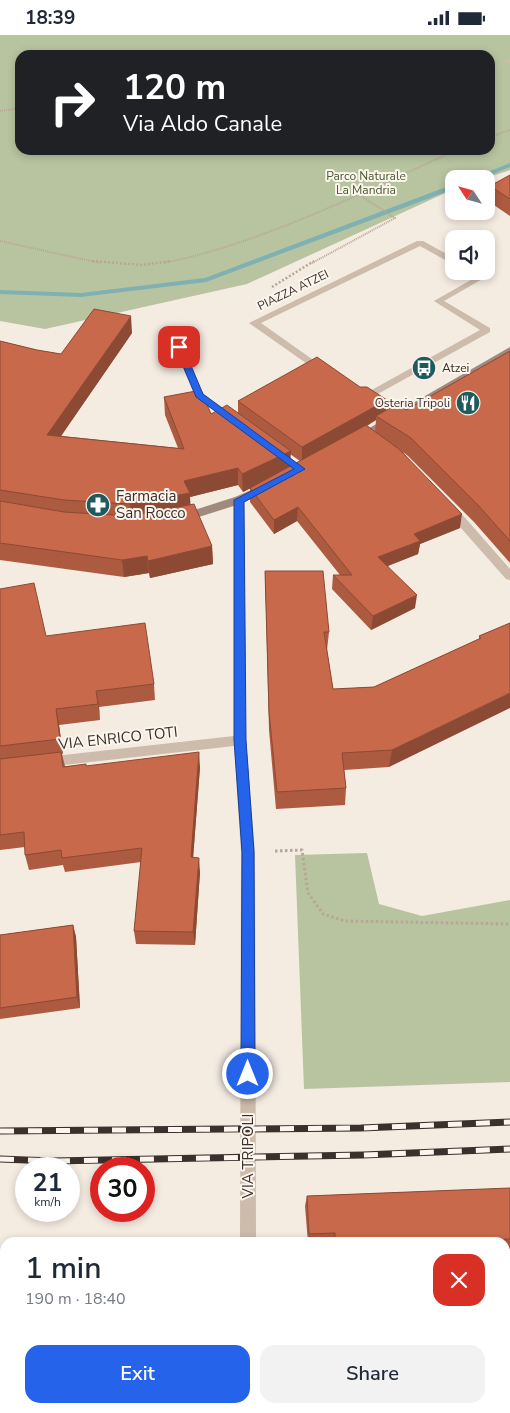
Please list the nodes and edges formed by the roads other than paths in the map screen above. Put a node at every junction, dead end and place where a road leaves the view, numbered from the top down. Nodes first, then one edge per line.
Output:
1 (445, 257) edge
2 (476, 280) edge
3 (179, 347) dead end
4 (510, 351) edge
5 (332, 377) edge
6 (355, 394) edge
7 (238, 424) edge
8 (345, 445) edge
9 (276, 482) edge
10 (239, 500) junction
11 (442, 500) edge
12 (170, 520) edge
13 (510, 576) edge
14 (240, 740) junction
15 (29, 764) edge
16 (248, 1237) edge

1 - 5 street, PIAZZA ATZEI
2 - 6 street
3 - 7 street
4 - 8 street
9 - 10 street
10 - 12 street
10 - 14 street, VIA TRIPOLI
11 - 13 street
14 - 15 street, VIA ENRICO TOTI
14 - 16 street, VIA TRIPOLI

